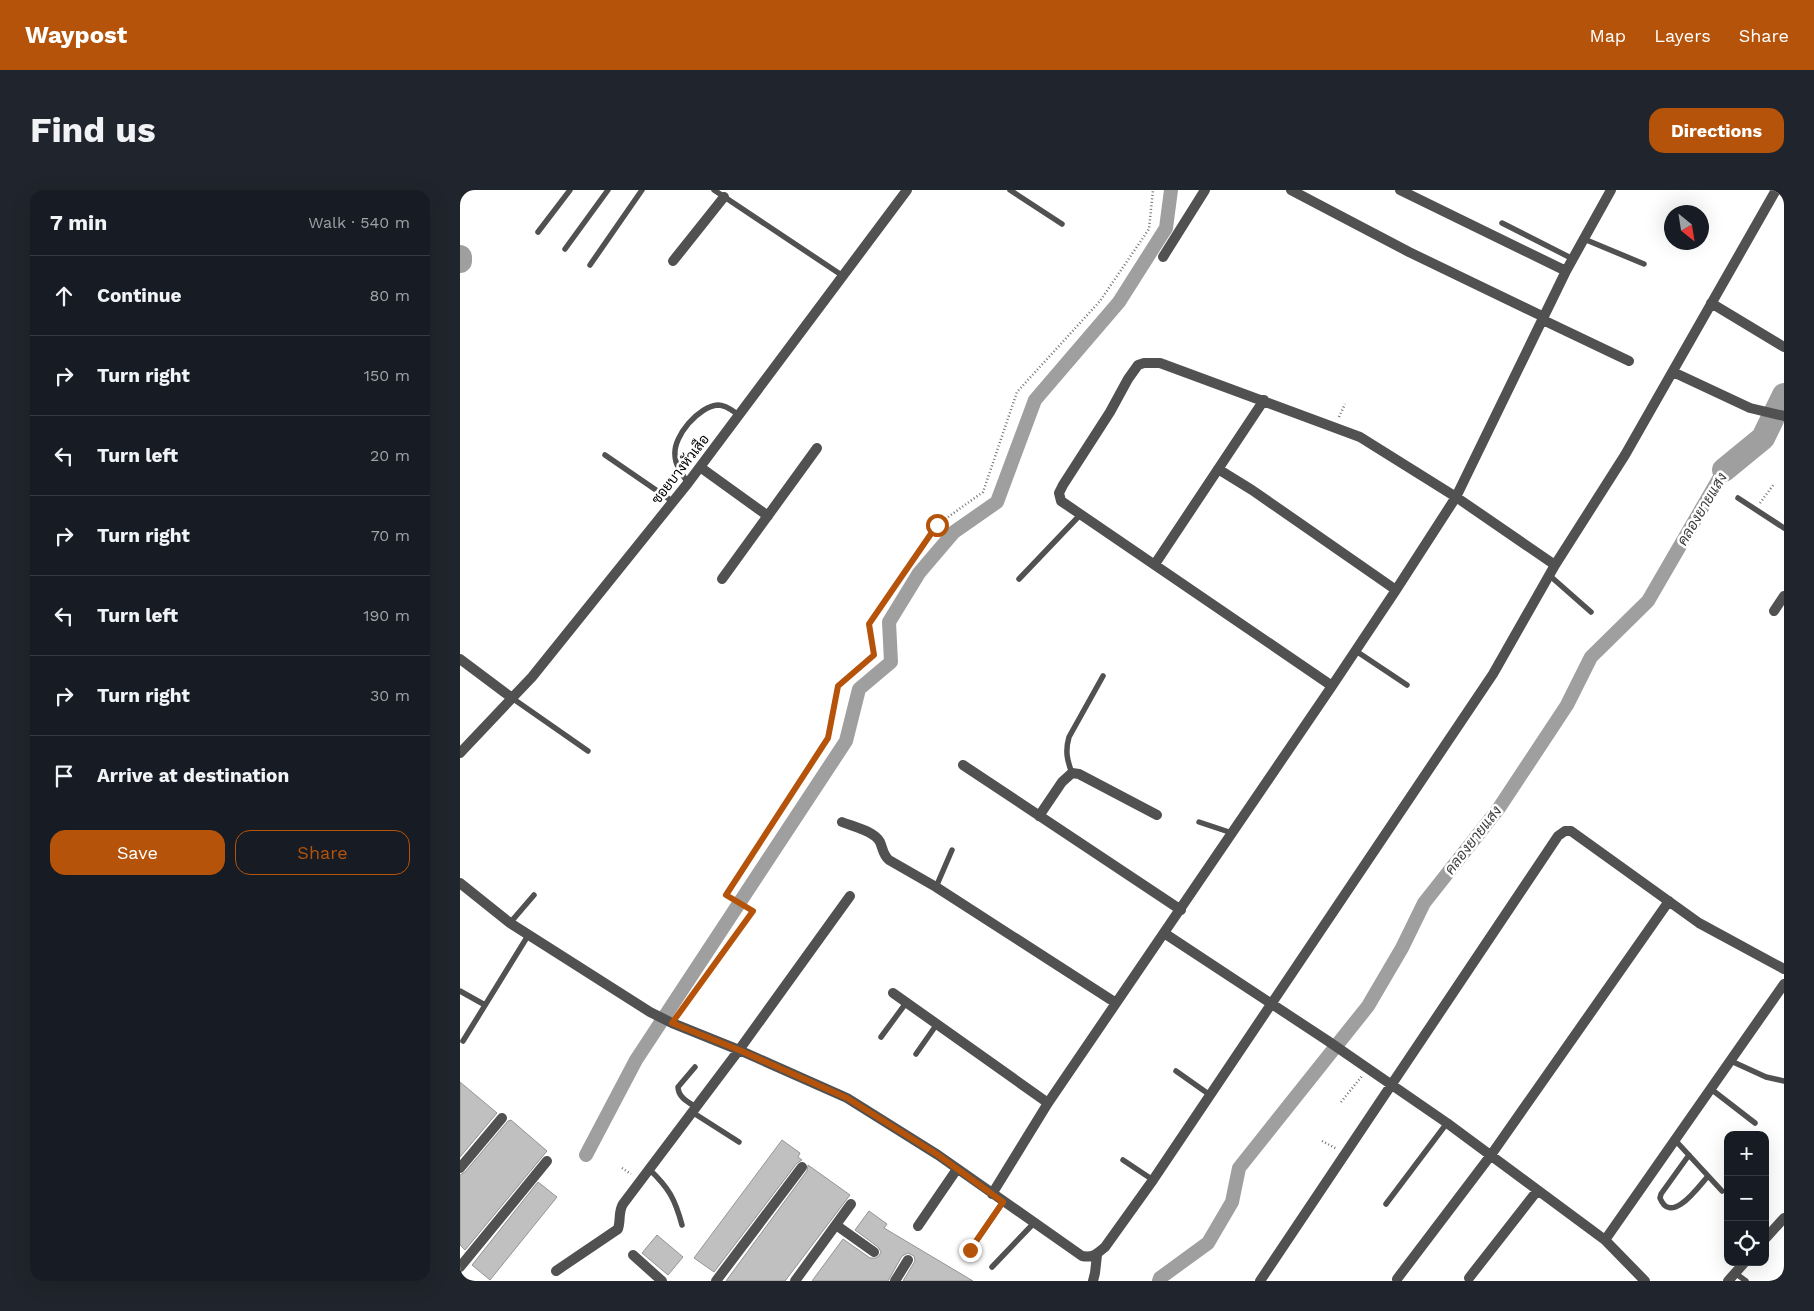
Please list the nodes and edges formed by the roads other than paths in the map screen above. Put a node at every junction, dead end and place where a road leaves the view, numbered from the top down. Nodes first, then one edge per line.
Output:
1 (570, 190) edge
2 (608, 190) edge
3 (642, 190) edge
4 (714, 190) edge
5 (908, 190) edge
6 (1010, 190) edge
7 (1205, 190) edge
8 (1292, 190) edge
9 (1400, 190) edge
10 (1611, 190) edge
11 (1776, 190) edge
12 (724, 196) junction
13 (1502, 223) dead end
14 (1062, 224) dead end
15 (538, 232) dead end
16 (1584, 238) junction
17 (564, 248) dead end
18 (1163, 257) dead end
19 (1573, 259) junction
20 (673, 261) dead end
21 (1644, 264) dead end
22 (590, 265) dead end
23 (1566, 271) junction
24 (843, 276) junction
25 (1711, 303) junction
26 (1543, 319) junction
27 (1782, 346) edge
28 (1628, 361) dead end
29 (1673, 372) junction
30 (1264, 400) junction
31 (739, 415) junction
32 (1784, 416) edge
33 (817, 448) dead end
34 (606, 454) dead end
35 (700, 467) junction
36 (1218, 469) junction
37 (688, 483) junction
38 (1456, 497) junction
39 (1738, 498) dead end
40 (672, 501) junction
41 (1081, 514) junction
42 (768, 516) junction
43 (1784, 528) edge
44 (1155, 564) junction
45 (1555, 565) junction
46 (1549, 575) junction
47 (722, 579) dead end
48 (1020, 579) dead end
49 (1396, 590) junction
50 (1784, 596) edge
51 (1774, 611) dead end
52 (1591, 612) dead end
53 (1356, 651) junction
54 (460, 660) edge
55 (1103, 676) dead end
56 (1408, 685) dead end
57 (1332, 686) junction
58 (512, 698) junction
59 (588, 751) dead end
60 (460, 753) edge
61 (964, 765) dead end
62 (1072, 773) junction
63 (1157, 815) dead end
64 (1039, 816) junction
65 (842, 822) dead end
66 (1199, 822) dead end
67 (1232, 833) junction
68 (952, 850) dead end
69 (460, 883) edge
70 (936, 887) junction
71 (534, 895) dead end
72 (850, 896) dead end
73 (1669, 901) junction
74 (1180, 910) junction
75 (510, 923) junction
76 (1164, 933) junction
77 (529, 934) junction
78 (1784, 969) edge
79 (1784, 984) edge
80 (460, 990) edge
81 (893, 994) dead end
82 (1116, 1002) junction
83 (906, 1003) junction
84 (1271, 1004) junction
85 (485, 1005) junction
86 (937, 1024) junction
87 (881, 1037) dead end
88 (463, 1041) dead end
89 (739, 1050) junction
90 (916, 1054) dead end
91 (1731, 1060) junction
92 (695, 1067) dead end
93 (1176, 1071) dead end
94 (1784, 1081) edge
95 (1390, 1085) junction
96 (1710, 1089) junction
97 (1210, 1095) junction
98 (1048, 1103) junction
99 (694, 1110) junction
100 (502, 1118) dead end
101 (1447, 1123) junction
102 (1755, 1123) dead end
103 (1674, 1140) junction
104 (738, 1142) dead end
105 (1491, 1155) junction
106 (1689, 1155) junction
107 (1122, 1160) dead end
108 (547, 1161) dead end
109 (802, 1167) dead end
110 (460, 1168) edge
111 (649, 1170) junction
112 (957, 1170) junction
113 (1708, 1176) junction
114 (1153, 1180) junction
115 (1722, 1190) dead end
116 (1537, 1191) junction
117 (992, 1194) junction
118 (1003, 1202) junction
119 (851, 1204) dead end
120 (1386, 1204) dead end
121 (1784, 1218) edge
122 (1034, 1223) junction
123 (682, 1225) dead end
124 (836, 1225) junction
125 (918, 1226) dead end
126 (1769, 1235) edge
127 (1605, 1240) junction
128 (970, 1250) dead end
129 (874, 1252) dead end
130 (633, 1255) dead end
131 (1097, 1255) junction
132 (908, 1260) dead end
133 (992, 1266) dead end
134 (1742, 1266) edge
135 (460, 1267) edge
136 (556, 1271) dead end
137 (1732, 1277) edge
138 (1469, 1278) dead end
139 (1397, 1279) dead end
140 (799, 1280) edge
141 (1095, 1280) edge
142 (1264, 1280) edge
143 (662, 1281) edge
144 (716, 1281) edge
145 (895, 1281) edge
146 (1645, 1281) edge
147 (1746, 1281) edge

1 - 15 lane
2 - 17 lane
3 - 22 lane
4 - 12 lane
5 - 24 street, ซอยบางหัวเสือ
6 - 14 lane
7 - 18 street
8 - 26 street
9 - 23 street
10 - 16 street
11 - 25 street
12 - 20 street
12 - 24 lane
13 - 19 lane
16 - 19 street
16 - 21 lane
19 - 23 street
23 - 26 street
24 - 31 street, ซอยบางหัวเสือ
25 - 27 street
25 - 29 street
26 - 28 street
26 - 38 street
29 - 32 street
29 - 45 street
30 - 36 street
30 - 38 street
30 - 41 street
31 - 35 street, ซอยบางหัวเสือ
31 - 37 lane
33 - 42 street
34 - 40 lane
35 - 37 street, ซอยบางหัวเสือ
35 - 42 street
36 - 44 street
36 - 49 street
37 - 40 street, ซอยบางหัวเสือ
38 - 45 street
38 - 49 street
39 - 43 lane
40 - 58 street, ซอยบางหัวเสือ
41 - 44 street
41 - 48 lane
42 - 47 street
44 - 57 street
45 - 46 street
46 - 52 lane
46 - 84 street
49 - 53 street
50 - 51 street
53 - 56 lane
53 - 57 street
54 - 58 street
55 - 62 lane
57 - 67 street
58 - 59 lane
58 - 60 street, ซอยบางหัวเสือ
61 - 64 street
62 - 63 street
62 - 64 street
64 - 74 street
65 - 70 street
66 - 67 lane
67 - 74 street
68 - 70 lane
69 - 75 street
70 - 82 street
71 - 75 lane
72 - 89 street
73 - 78 street
73 - 95 street
73 - 105 street
74 - 76 street
75 - 77 street
76 - 82 street
76 - 84 street
77 - 85 lane
77 - 89 street
79 - 91 street
80 - 85 lane
81 - 83 street
82 - 98 street
83 - 86 street
83 - 87 lane
84 - 95 street
84 - 97 street
85 - 88 lane
86 - 90 lane
86 - 98 street
89 - 99 street
89 - 112 street
91 - 94 lane
91 - 96 street
92 - 99 lane
93 - 97 lane
95 - 101 street
95 - 142 street
96 - 102 lane
96 - 103 street
97 - 114 street
98 - 117 street
99 - 104 lane
99 - 111 street
100 - 110 street
101 - 105 street
101 - 120 lane
103 - 106 lane
103 - 127 street
105 - 116 street
105 - 139 street
106 - 113 lane
106 - 113 lane
107 - 114 lane
108 - 135 street
109 - 144 street
111 - 123 lane
111 - 136 street
112 - 117 street
112 - 125 street
113 - 115 lane
114 - 131 street
116 - 127 street
116 - 138 street
117 - 118 street
118 - 122 street
118 - 128 lane
119 - 124 street
121 - 126 street
122 - 131 street
122 - 133 lane
124 - 129 street
124 - 140 street
127 - 146 street
130 - 143 street
131 - 141 street
132 - 145 street
134 - 137 street
137 - 147 lane

